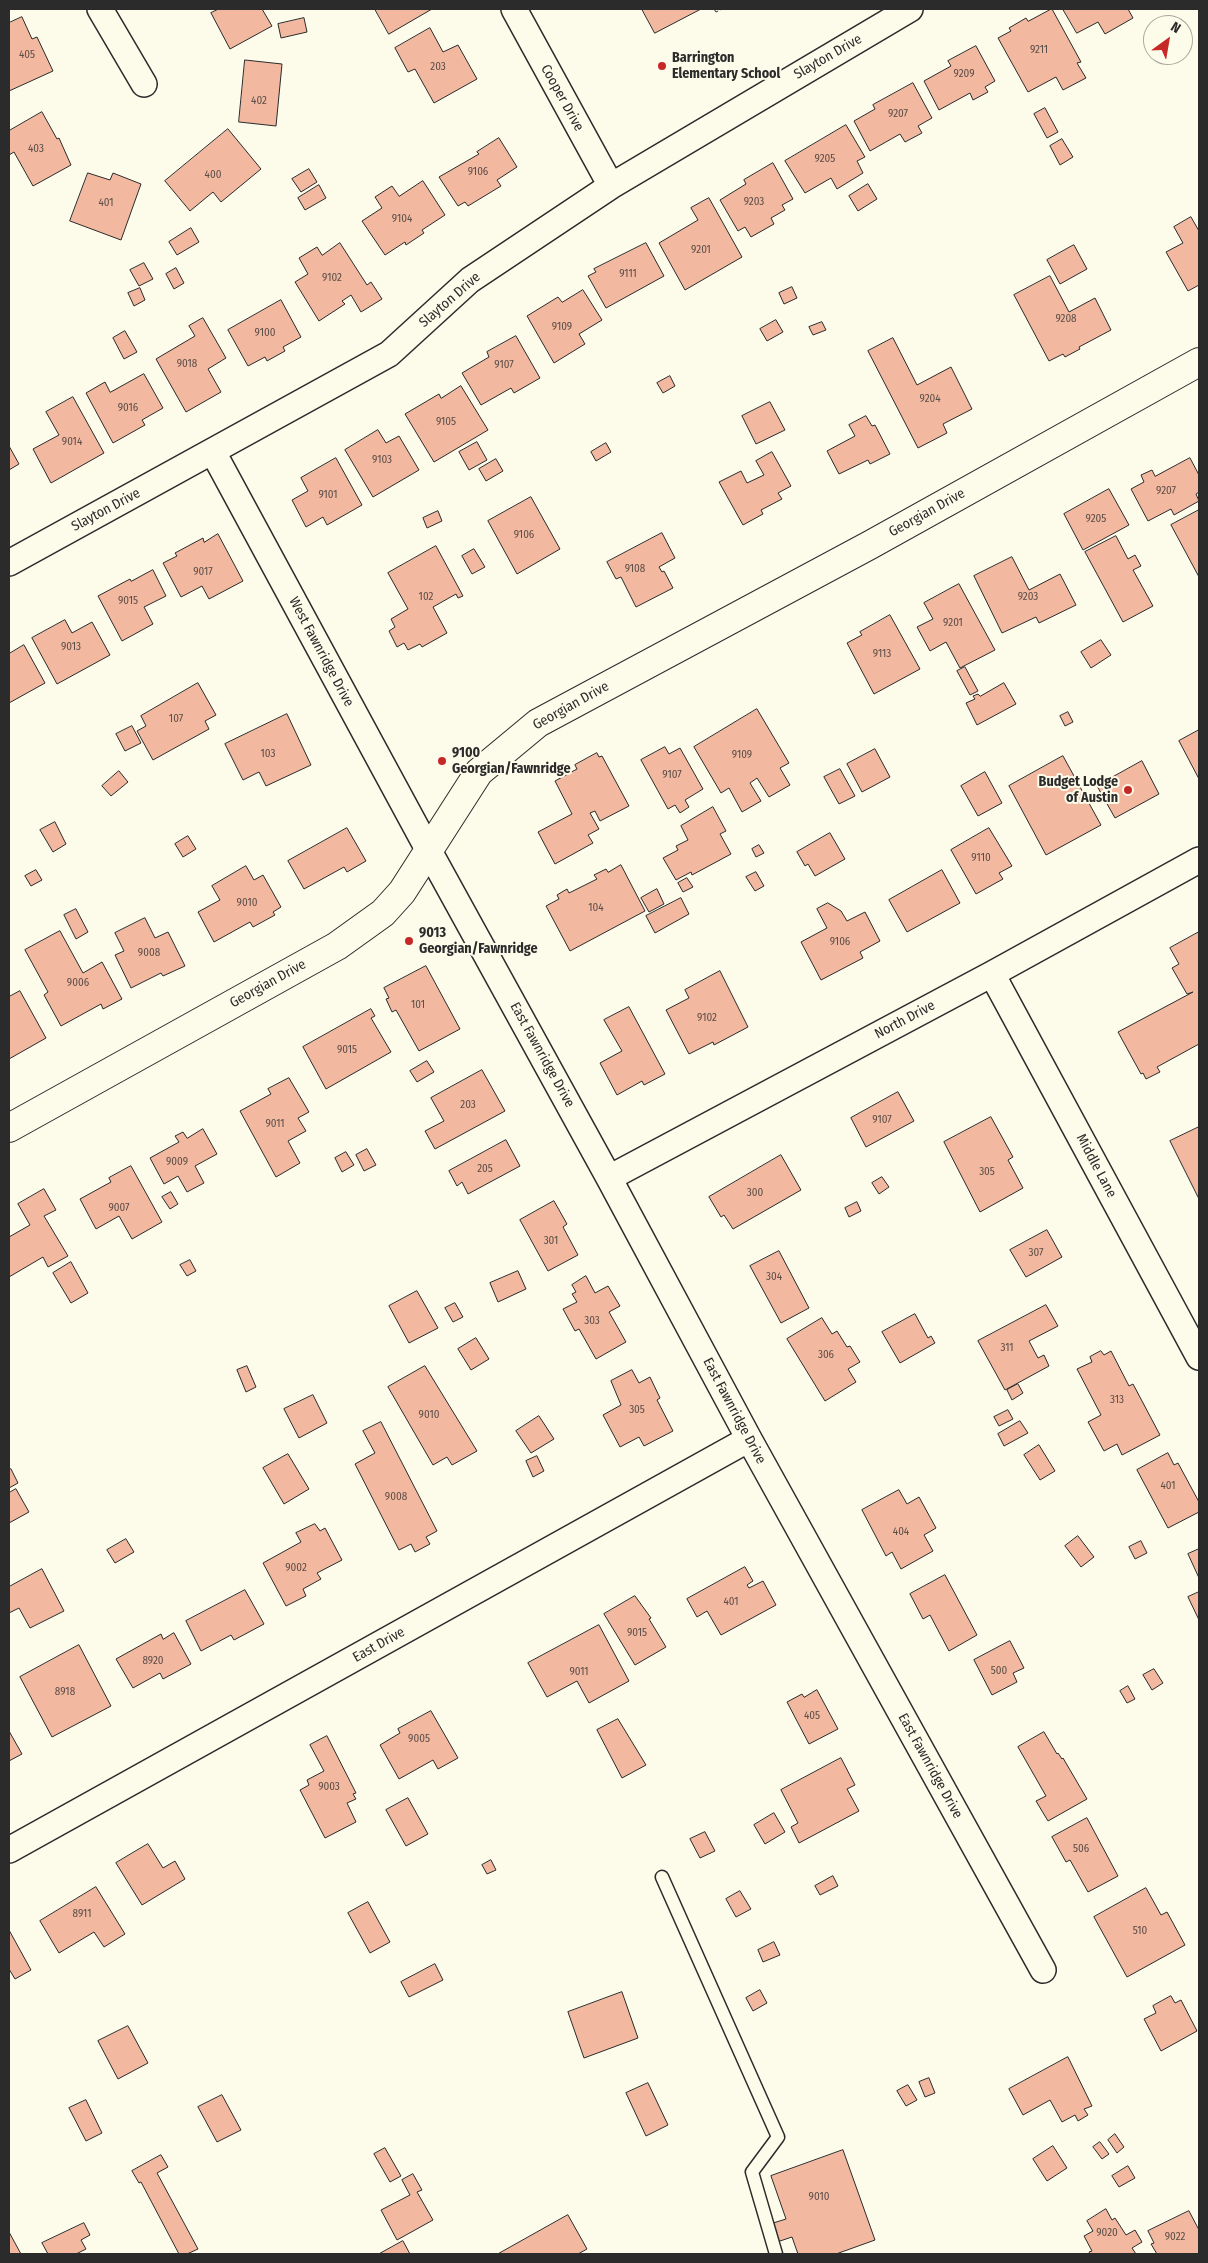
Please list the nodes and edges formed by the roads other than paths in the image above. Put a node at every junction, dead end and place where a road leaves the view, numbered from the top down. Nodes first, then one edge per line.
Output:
1 (100, 9) edge
2 (514, 9) edge
3 (910, 9) edge
4 (144, 84) dead end
5 (611, 186) junction
6 (1199, 362) edge
7 (213, 452) junction
8 (9, 563) edge
9 (429, 851) junction
10 (1199, 860) edge
11 (992, 974) junction
12 (9, 1128) edge
13 (610, 1178) junction
14 (1199, 1358) edge
15 (749, 1439) junction
16 (9, 1850) edge
17 (662, 1877) dead end
18 (1043, 1970) dead end
19 (776, 2254) edge

1 - 4 street
2 - 5 street, Cooper Drive
3 - 5 street, Slayton Drive
5 - 7 street, Slayton Drive
6 - 9 street, Georgian Drive
7 - 8 street, Slayton Drive
7 - 9 street, West Fawnridge Drive
9 - 12 street, Georgian Drive
9 - 13 street, East Fawnridge Drive
10 - 11 street, North Drive
11 - 13 street, North Drive
11 - 14 street, Middle Lane
13 - 15 street, East Fawnridge Drive
15 - 16 street, East Drive
15 - 18 street, East Fawnridge Drive
17 - 19 lane

